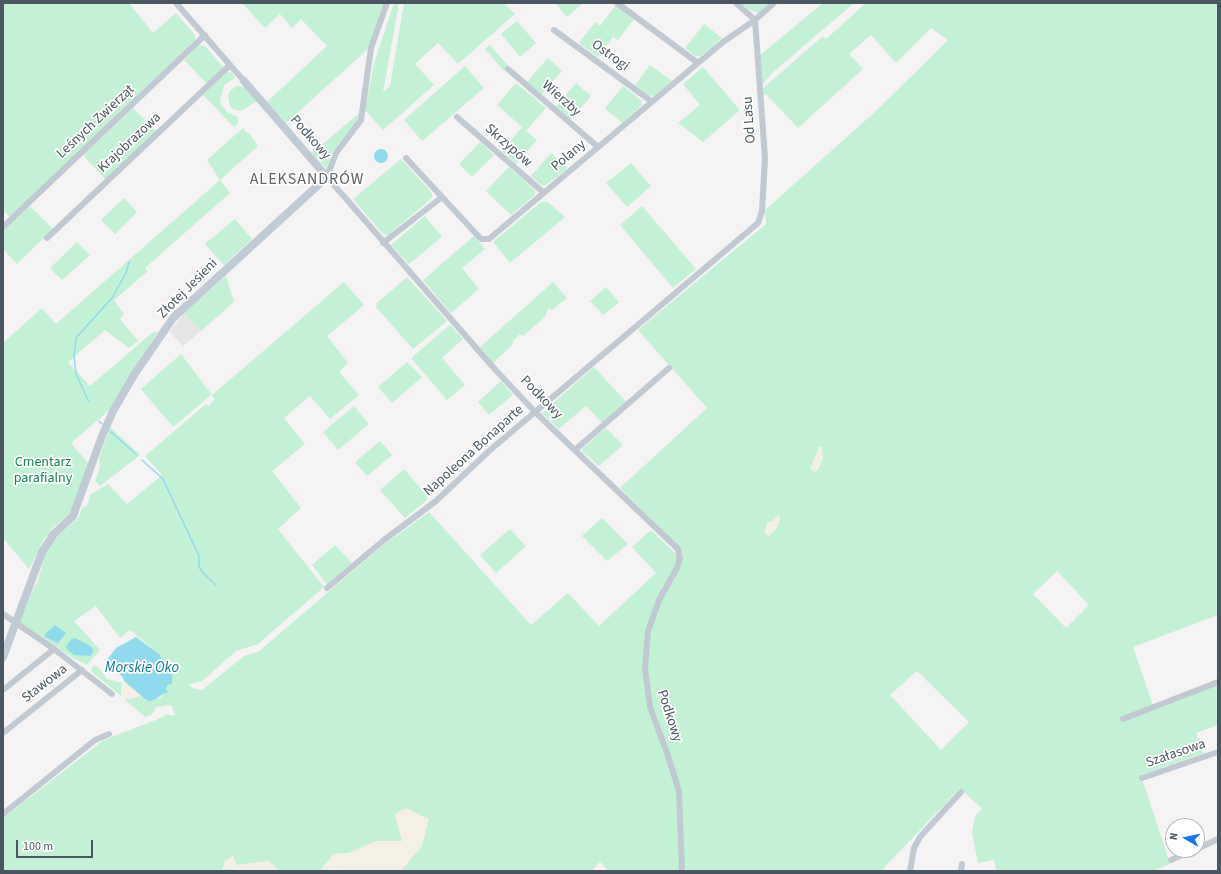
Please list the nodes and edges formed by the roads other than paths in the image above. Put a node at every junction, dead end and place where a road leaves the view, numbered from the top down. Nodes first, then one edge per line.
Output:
1 (176, 3) edge
2 (387, 3) edge
3 (617, 3) edge
4 (736, 3) edge
5 (774, 3) edge
6 (755, 20) junction
7 (554, 30) dead end
8 (205, 35) junction
9 (698, 63) junction
10 (230, 65) junction
11 (508, 69) dead end
12 (244, 81) joint
13 (651, 102) junction
14 (457, 117) dead end
15 (598, 147) junction
16 (406, 158) dead end
17 (327, 177) junction
18 (544, 193) junction
19 (442, 197) junction
20 (761, 218) joint
21 (3, 227) edge
22 (47, 238) dead end
23 (383, 243) junction
24 (669, 368) dead end
25 (535, 412) junction
26 (575, 450) junction
27 (327, 588) dead end
28 (3, 614) edge
29 (15, 624) junction
30 (6, 639) edge
31 (54, 649) junction
32 (3, 657) edge
33 (82, 670) junction
34 (1218, 682) edge
35 (3, 690) edge
36 (112, 694) dead end
37 (1123, 719) dead end
38 (3, 732) edge
39 (110, 734) dead end
40 (1218, 752) edge
41 (1142, 778) dead end
42 (961, 792) dead end
43 (3, 814) edge
44 (1218, 839) edge
45 (1205, 845) edge
46 (1176, 858) edge
47 (1171, 860) dead end
48 (962, 864) dead end
49 (682, 871) edge
50 (910, 871) edge
51 (962, 871) edge

1 - 8 street, Podkowy
2 - 17 street, Złotej Jesieni
3 - 9 street
4 - 6 street
5 - 6 street, Polany
6 - 9 street, Polany
6 - 20 street, Od Lasu
7 - 13 street, Ostrogi
8 - 10 street, Podkowy
8 - 21 street, Leśnych Zwierząt
9 - 13 street, Polany
10 - 12 street, Podkowy
10 - 22 street, Krajobrazowa
11 - 15 street, Wierzby
12 - 17 street, Podkowy
13 - 15 street, Polany
14 - 18 street, Skrzypów
15 - 18 street, Polany
16 - 19 street
17 - 23 street, Podkowy
17 - 29 street, Złotej Jesieni
18 - 19 street, Polany
19 - 23 street
20 - 25 street, Napoleona Bonaparte
23 - 25 street, Podkowy
24 - 26 street
25 - 26 street, Podkowy
25 - 27 street, Napoleona Bonaparte
26 - 49 street, Podkowy
28 - 29 street
29 - 30 street, Złotej Jesieni
29 - 31 street
30 - 32 street, Złotej Jesieni
31 - 33 street
31 - 35 street
33 - 36 street
33 - 38 street, Stawowa
34 - 37 street
39 - 43 street
40 - 41 street, Szałasowa
42 - 50 street
44 - 45 street
46 - 47 street
48 - 51 street

